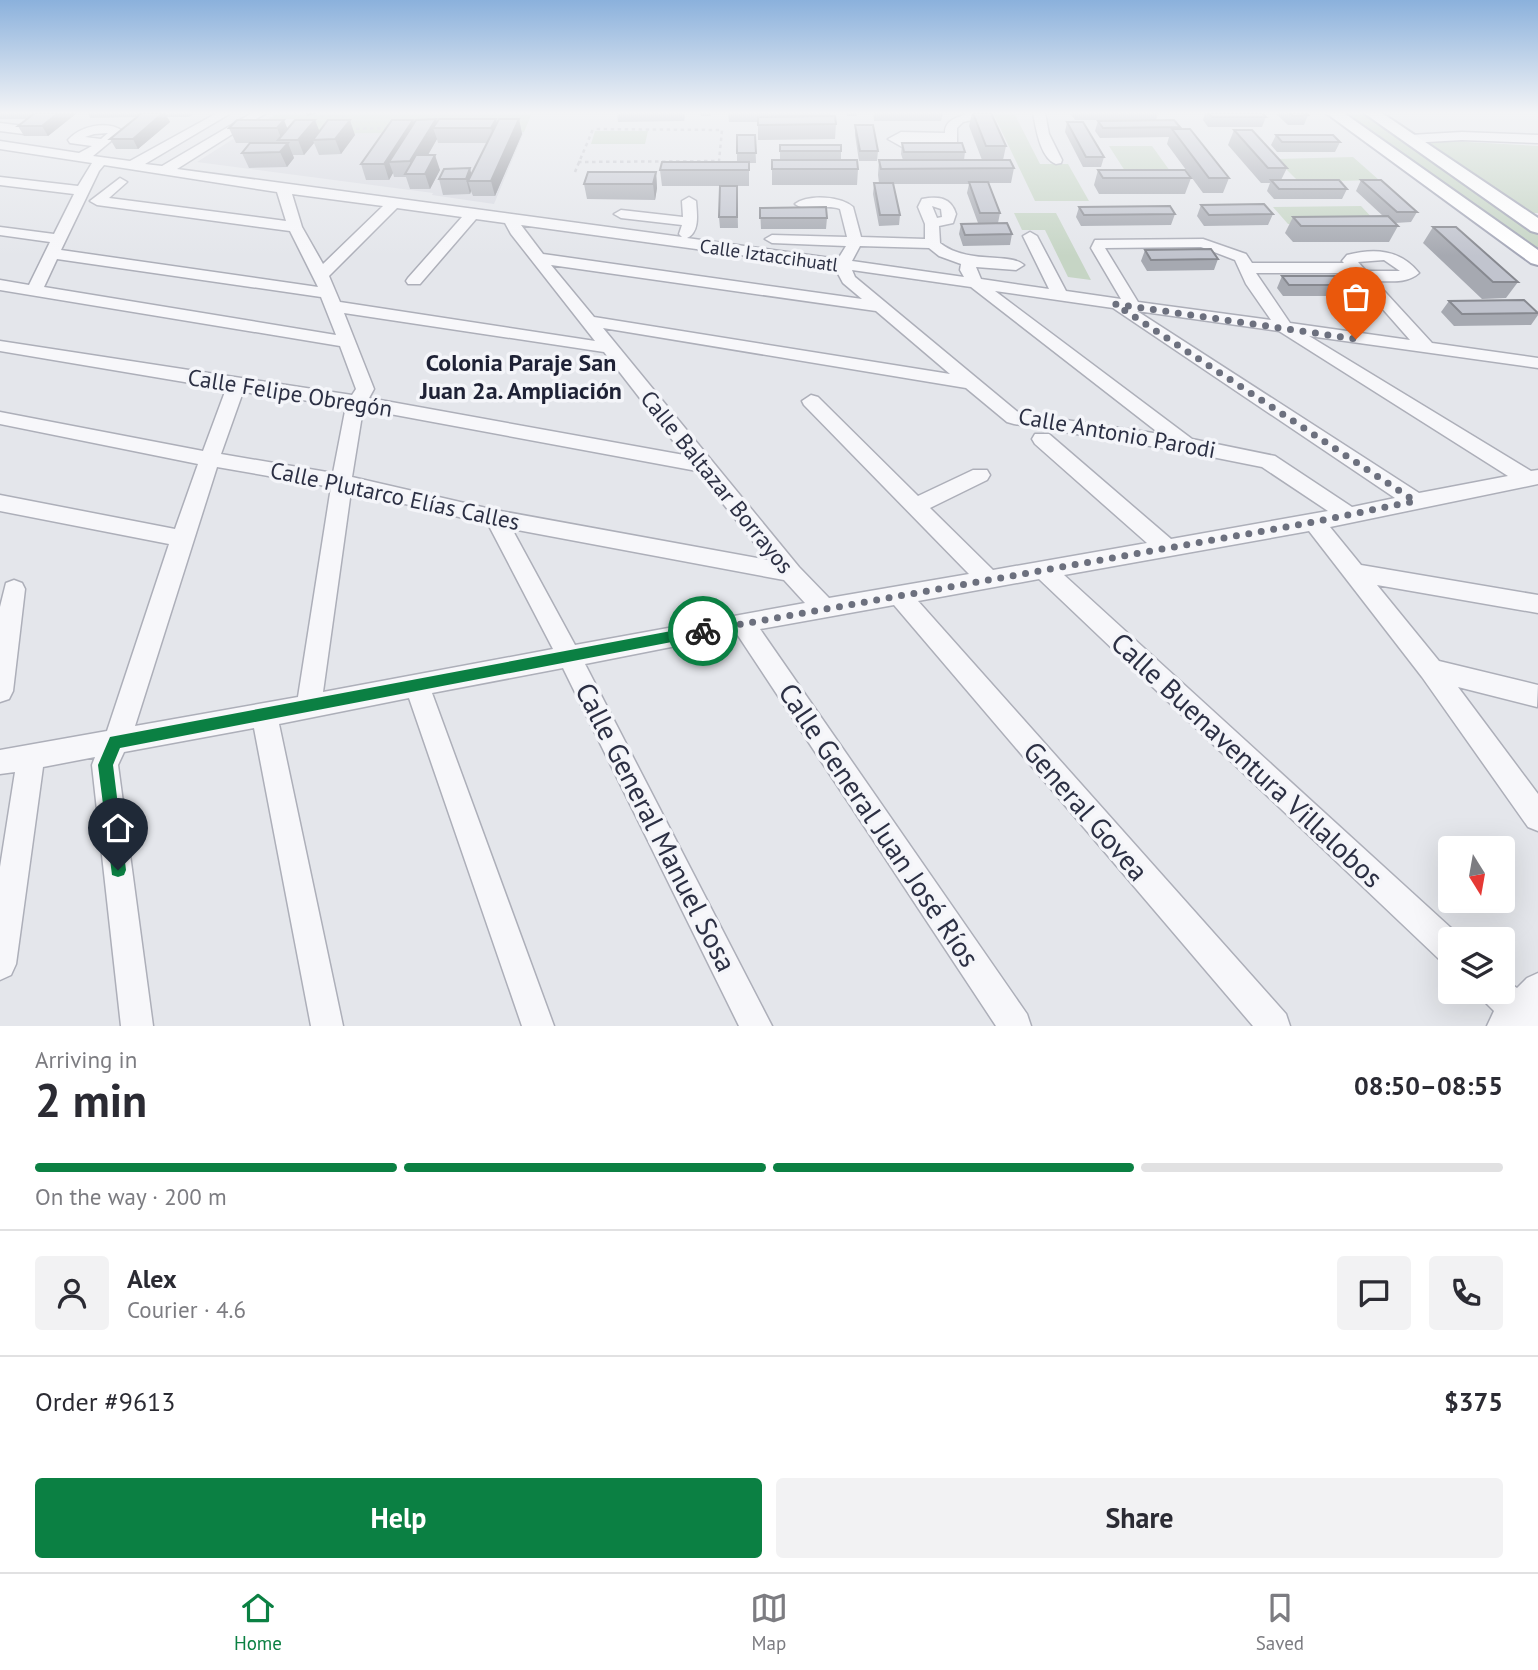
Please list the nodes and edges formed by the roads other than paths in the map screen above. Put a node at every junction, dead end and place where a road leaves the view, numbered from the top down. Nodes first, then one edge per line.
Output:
1 (101, 161) edge
2 (107, 161) edge
3 (140, 161) edge
4 (180, 161) edge
5 (1401, 161) edge
6 (1442, 161) edge
7 (133, 165) junction
8 (165, 170) junction
9 (0, 181) edge
10 (120, 183) dead end
11 (283, 189) junction
12 (82, 191) junction
13 (689, 201) dead end
14 (394, 203) junction
15 (802, 204) edge
16 (621, 214) dead end
17 (472, 215) junction
18 (511, 219) junction
19 (690, 222) junction
20 (932, 224) dead end
21 (1538, 227) edge
22 (295, 228) junction
23 (0, 230) edge
24 (1030, 236) dead end
25 (772, 239) dead end
26 (683, 242) junction
27 (856, 243) junction
28 (933, 244) junction
29 (57, 246) junction
30 (1308, 256) dead end
31 (537, 258) junction
32 (1538, 259) edge
33 (969, 262) junction
34 (1243, 262) junction
35 (841, 265) junction
36 (1016, 265) dead end
37 (321, 275) junction
38 (414, 281) dead end
39 (0, 285) edge
40 (976, 285) junction
41 (34, 290) junction
42 (1060, 296) junction
43 (330, 299) junction
44 (1124, 305) junction
45 (882, 307) junction
46 (588, 321) junction
47 (1286, 329) junction
48 (349, 342) junction
49 (0, 346) edge
50 (609, 348) junction
51 (1427, 348) junction
52 (1538, 363) edge
53 (970, 382) junction
54 (236, 385) junction
55 (811, 401) dead end
56 (359, 402) junction
57 (0, 418) edge
58 (1042, 439) dead end
59 (1187, 445) junction
60 (208, 459) junction
61 (703, 466) junction
62 (980, 475) dead end
63 (1533, 478) edge
64 (344, 482) junction
65 (1415, 501) junction
66 (0, 503) edge
67 (917, 505) junction
68 (1348, 514) junction
69 (495, 518) junction
70 (1314, 522) junction
71 (182, 538) junction
72 (1167, 548) junction
73 (1044, 570) junction
74 (791, 573) junction
75 (1356, 573) junction
76 (989, 580) junction
77 (14, 589) dead end
78 (899, 595) junction
79 (1538, 604) edge
80 (825, 609) junction
81 (743, 623) junction
82 (569, 656) junction
83 (1431, 670) junction
84 (418, 686) junction
85 (0, 691) edge
86 (1537, 696) edge
87 (309, 705) junction
88 (264, 715) junction
89 (115, 742) junction
90 (31, 757) junction
91 (0, 762) edge
92 (1538, 817) edge
93 (1438, 937) edge
94 (0, 964) edge
95 (137, 1026) edge
96 (327, 1026) edge
97 (538, 1026) edge
98 (757, 1026) edge
99 (1015, 1026) edge
100 (1273, 1026) edge

1 - 12 street
2 - 7 street, Calle Iztaccihuatl
3 - 7 street
4 - 8 street
5 - 32 main road
6 - 21 main road
7 - 8 street, Calle Iztaccihuatl
8 - 11 street, Calle Iztaccihuatl
9 - 12 street
10 - 22 street
11 - 14 street, Calle Iztaccihuatl
11 - 22 street
12 - 29 street
13 - 19 street
14 - 17 street, Calle Iztaccihuatl
14 - 37 street
15 - 27 street
16 - 19 street
17 - 18 street, Calle Iztaccihuatl
17 - 38 street
18 - 26 street, Calle Iztaccihuatl
18 - 31 street, Calle Baltazar Borrayos
19 - 26 street
20 - 28 street
22 - 37 street
23 - 29 street
24 - 42 street
25 - 27 street
26 - 35 street, Calle Iztaccihuatl
27 - 28 street
27 - 35 street
28 - 33 street
29 - 41 street
29 - 43 street
30 - 34 street
31 - 45 street
31 - 46 street, Calle Baltazar Borrayos
33 - 36 street
33 - 40 street
34 - 44 street
34 - 47 street
34 - 51 street
35 - 40 street, Calle Iztaccihuatl
35 - 45 street, Calle Antonio Parodi
37 - 43 street
39 - 41 street
40 - 42 street, Calle Iztaccihuatl
40 - 59 street
41 - 48 street
42 - 44 street, Calle Iztaccihuatl
43 - 48 street
43 - 50 street
44 - 47 street, Calle Iztaccihuatl
44 - 65 street
45 - 53 street, Calle Antonio Parodi
46 - 50 street, Calle Baltazar Borrayos
46 - 53 street
47 - 51 street, Calle Iztaccihuatl
47 - 63 street
48 - 56 street
49 - 54 street, Calle Felipe Obregón
50 - 61 street, Calle Baltazar Borrayos
51 - 52 street, Calle Iztaccihuatl
53 - 59 street, Calle Antonio Parodi
54 - 56 street, Calle Felipe Obregón
54 - 60 street
55 - 67 street
56 - 61 street, Calle Felipe Obregón
56 - 64 street
57 - 60 street, Calle Plutarco Elías Calles
58 - 72 street
59 - 68 street, Calle Antonio Parodi
60 - 64 street, Calle Plutarco Elías Calles
60 - 71 street
61 - 74 street, Calle Baltazar Borrayos
62 - 67 street
63 - 65 street
64 - 69 street, Calle Plutarco Elías Calles
64 - 87 street
65 - 68 street
66 - 71 street
67 - 76 street
68 - 70 street
69 - 74 street, Calle Plutarco Elías Calles
69 - 82 street, Calle General Manuel Sosa
70 - 72 street
70 - 75 street
71 - 89 street
72 - 73 street
73 - 76 street
73 - 93 street, Calle Buenaventura Villalobos
74 - 80 street, Calle Baltazar Borrayos
75 - 79 street
75 - 83 street
76 - 78 street
77 - 85 street
78 - 80 street
78 - 100 street, General Govea
80 - 81 street
81 - 82 street
81 - 99 street, Calle General Juan José Ríos
82 - 84 street
82 - 98 street, Calle General Manuel Sosa
83 - 86 street
83 - 92 street
84 - 87 street
84 - 97 street
87 - 88 street
88 - 89 street
88 - 96 street
89 - 90 street
89 - 95 street
90 - 91 street
90 - 94 street

